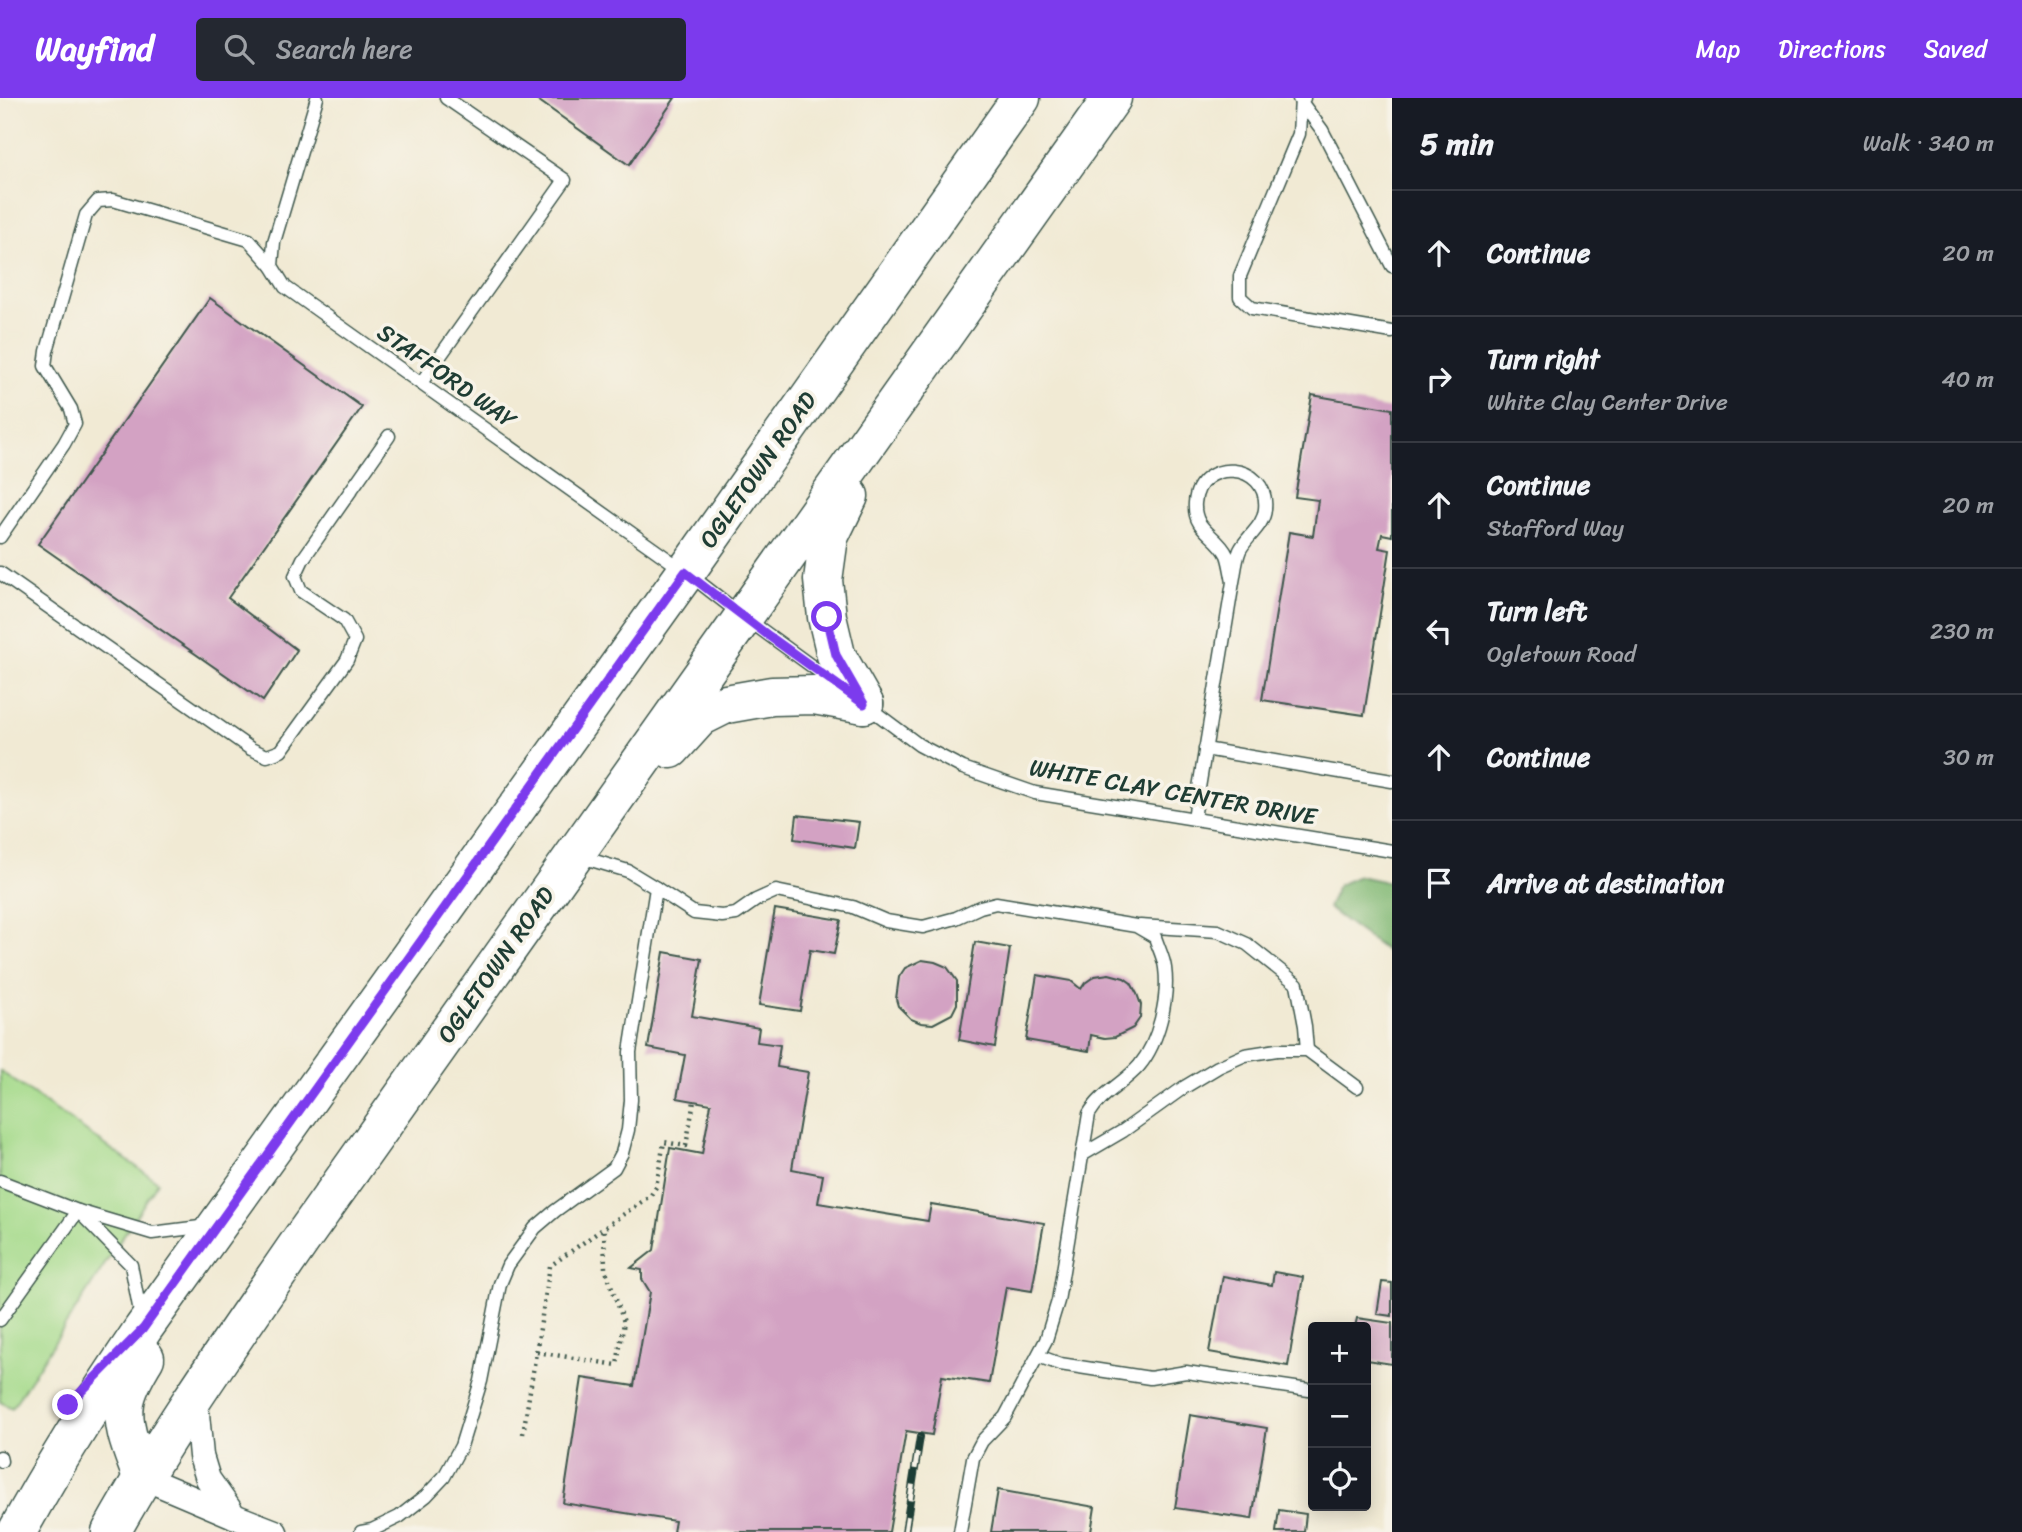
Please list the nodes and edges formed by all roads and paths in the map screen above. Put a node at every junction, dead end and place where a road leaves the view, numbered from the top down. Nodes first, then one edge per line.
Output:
1 (317, 98) edge
2 (446, 98) edge
3 (1021, 98) edge
4 (1112, 98) edge
5 (1301, 98) edge
6 (272, 266) junction
7 (1392, 266) edge
8 (1392, 332) edge
9 (421, 383) junction
10 (877, 429) junction
11 (389, 436) dead end
12 (0, 537) edge
13 (685, 572) junction
14 (0, 573) edge
15 (1233, 582) junction
16 (744, 617) junction
17 (864, 704) junction
18 (1205, 749) junction
19 (1392, 781) edge
20 (623, 787) junction
21 (1194, 818) junction
22 (1392, 835) edge
23 (1391, 851) edge
24 (574, 855) junction
25 (656, 888) junction
26 (1136, 926) junction
27 (1307, 1050) junction
28 (1357, 1087) dead end
29 (694, 1101) dead end
30 (1082, 1155) junction
31 (0, 1181) edge
32 (78, 1211) junction
33 (218, 1224) junction
34 (604, 1228) junction
35 (0, 1320) edge
36 (143, 1329) junction
37 (537, 1352) junction
38 (1038, 1356) junction
39 (1308, 1390) edge
40 (195, 1393) junction
41 (523, 1434) dead end
42 (142, 1477) junction
43 (234, 1516) junction
44 (0, 1518) edge
45 (17, 1532) edge
46 (111, 1532) edge
47 (275, 1532) edge
48 (360, 1532) edge
49 (960, 1532) edge

1 - 6 lane
2 - 9 lane
3 - 13 main road, OGLETOWN ROAD
4 - 10 main road, OGLETOWN ROAD
5 - 7 lane
5 - 8 lane
6 - 9 lane, STAFFORD WAY
6 - 12 lane, STAFFORD WAY
9 - 13 lane, STAFFORD WAY
10 - 16 main road, OGLETOWN ROAD
10 - 17 main road
11 - 14 lane
13 - 16 lane, STAFFORD WAY
13 - 33 main road, OGLETOWN ROAD
15 - 15 lane
15 - 18 lane
16 - 17 lane, WHITE CLAY CENTER DRIVE
16 - 20 main road, OGLETOWN ROAD
17 - 20 main road
17 - 21 lane, WHITE CLAY CENTER DRIVE
18 - 19 lane
18 - 21 lane
20 - 24 main road, OGLETOWN ROAD
21 - 23 lane, WHITE CLAY CENTER DRIVE
22 - 23 lane
24 - 25 lane
24 - 40 main road, OGLETOWN ROAD
25 - 26 lane
25 - 48 lane
26 - 27 lane
26 - 30 lane
27 - 28 lane
27 - 30 lane
29 - 34 path
30 - 38 lane
31 - 32 lane
32 - 33 lane
32 - 35 lane
32 - 36 lane
33 - 36 main road, OGLETOWN ROAD
33 - 42 main road
34 - 37 path
34 - 37 path
36 - 44 main road
36 - 45 main road, OGLETOWN ROAD
37 - 41 path
38 - 39 lane
38 - 49 lane
40 - 42 main road, OGLETOWN ROAD
40 - 43 street
42 - 43 street
42 - 46 main road, OGLETOWN ROAD
43 - 47 street

